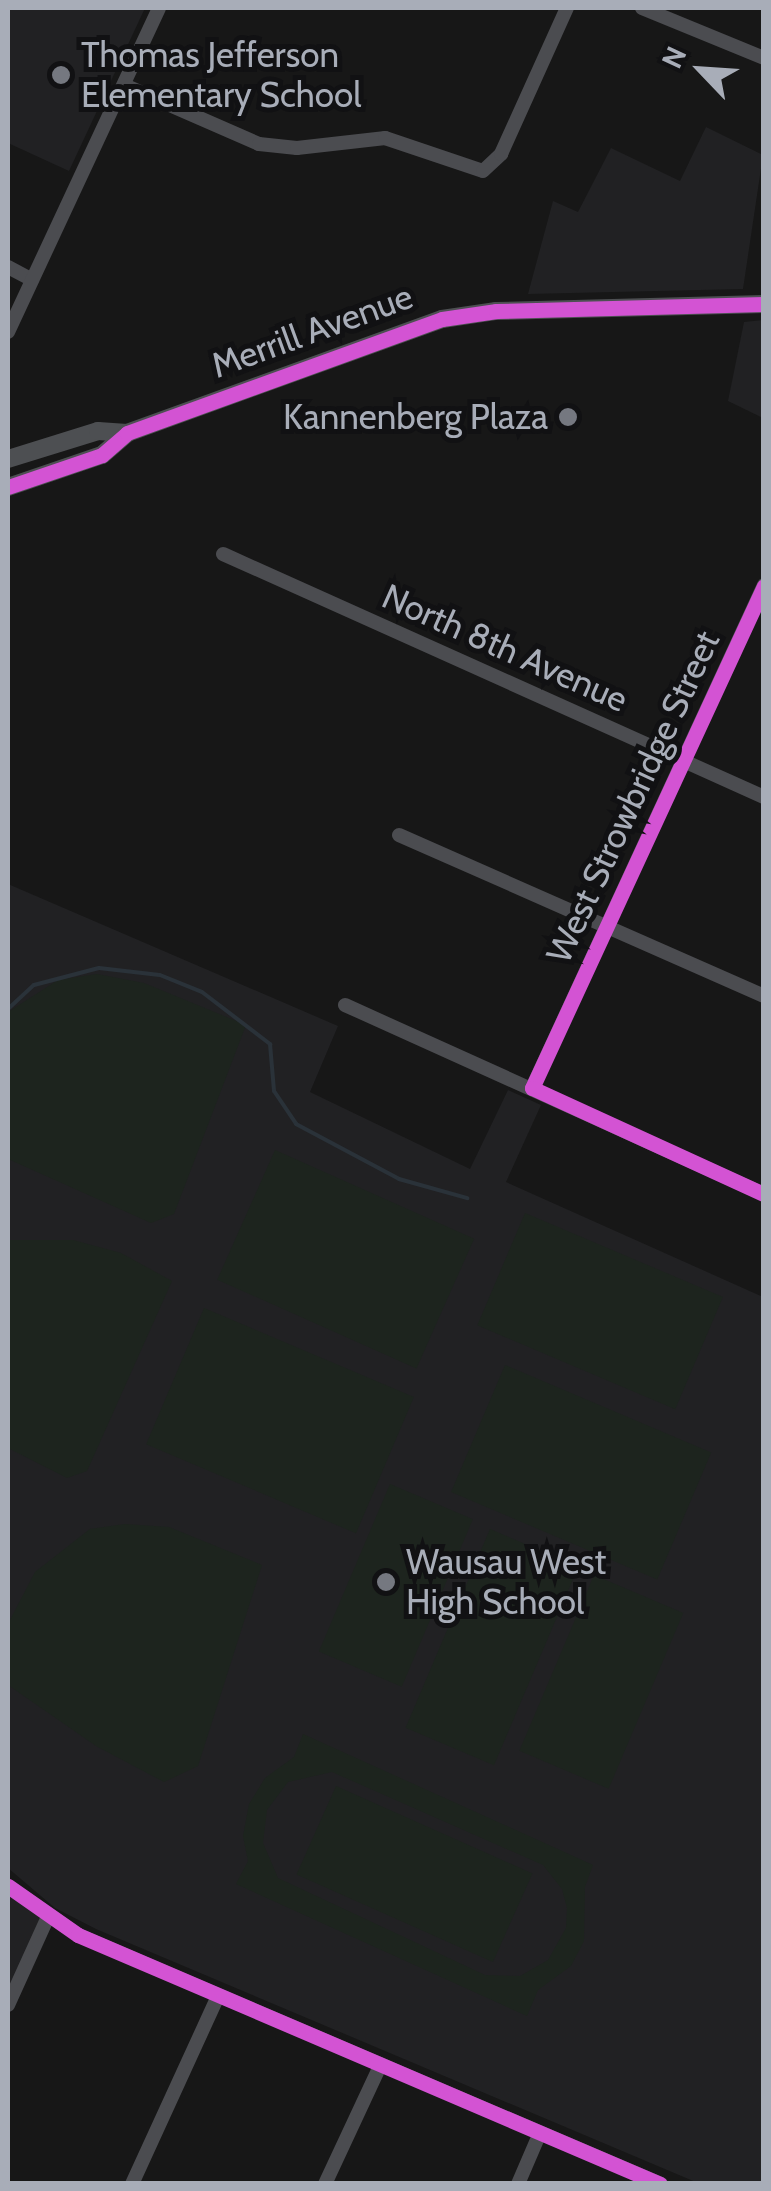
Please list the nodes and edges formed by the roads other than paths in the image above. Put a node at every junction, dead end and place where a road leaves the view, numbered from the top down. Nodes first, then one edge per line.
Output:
1 (160, 8) edge
2 (568, 8) edge
3 (642, 8) edge
4 (764, 58) edge
5 (124, 85) junction
6 (8, 268) edge
7 (32, 280) junction
8 (764, 304) edge
9 (8, 332) edge
10 (127, 433) junction
11 (68, 440) junction
12 (8, 446) edge
13 (8, 459) edge
14 (8, 487) edge
15 (223, 554) dead end
16 (762, 593) edge
17 (682, 761) junction
18 (764, 797) edge
19 (400, 835) dead end
20 (606, 925) junction
21 (764, 996) edge
22 (346, 1005) dead end
23 (532, 1088) junction
24 (764, 1194) edge
25 (8, 1886) edge
26 (47, 1919) junction
27 (218, 1996) junction
28 (8, 2005) edge
29 (380, 2064) junction
30 (540, 2132) junction
31 (132, 2184) edge
32 (325, 2184) edge
33 (518, 2184) edge
34 (661, 2184) edge

1 - 5 street
2 - 5 street
3 - 4 street
5 - 7 street
6 - 7 street
7 - 9 street
8 - 10 main road, Merrill Avenue
10 - 11 main road, Merrill Avenue
10 - 14 main road, Merrill Avenue
11 - 12 main road
11 - 13 main road, Merrill Avenue
15 - 17 street, North 8th Avenue
16 - 17 street, West Strowbridge Street
17 - 18 street, North 8th Avenue
17 - 20 street, West Strowbridge Street
19 - 20 street
20 - 21 street
20 - 23 street, West Strowbridge Street
22 - 23 street
23 - 24 street
25 - 26 street
26 - 27 street
26 - 28 street
27 - 29 street
27 - 31 street
29 - 30 street
29 - 32 street
30 - 33 street
30 - 34 street

